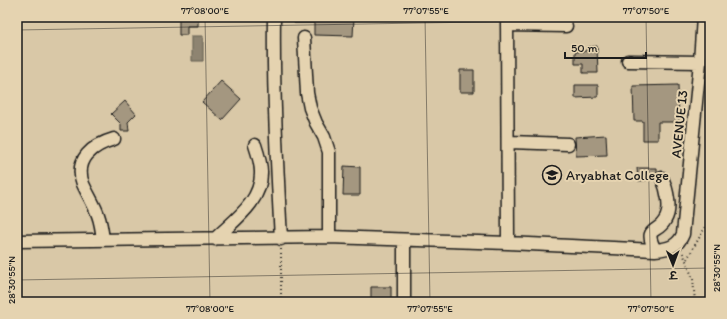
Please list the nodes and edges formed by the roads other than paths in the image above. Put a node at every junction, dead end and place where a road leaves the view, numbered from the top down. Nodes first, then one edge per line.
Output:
1 (274, 17) edge
2 (703, 17) edge
3 (507, 21) edge
4 (566, 26) dead end
5 (304, 38) dead end
6 (628, 61) dead end
7 (700, 62) junction
8 (114, 139) dead end
9 (509, 142) junction
10 (568, 144) dead end
11 (256, 145) dead end
12 (662, 178) dead end
13 (329, 237) junction
14 (215, 239) junction
15 (281, 239) junction
16 (103, 240) junction
17 (404, 240) junction
18 (17, 241) edge
19 (508, 243) junction
20 (655, 250) junction
21 (404, 302) edge

1 - 15 street
2 - 7 street, AVENUE 13
3 - 4 street
3 - 9 street
5 - 13 street
6 - 7 street
7 - 20 street, AVENUE 13
8 - 16 street
9 - 10 street
9 - 19 street
11 - 14 street
12 - 20 street
13 - 15 street
13 - 17 street
14 - 15 street
14 - 16 street
16 - 18 street
17 - 19 street
17 - 21 street
19 - 20 street

